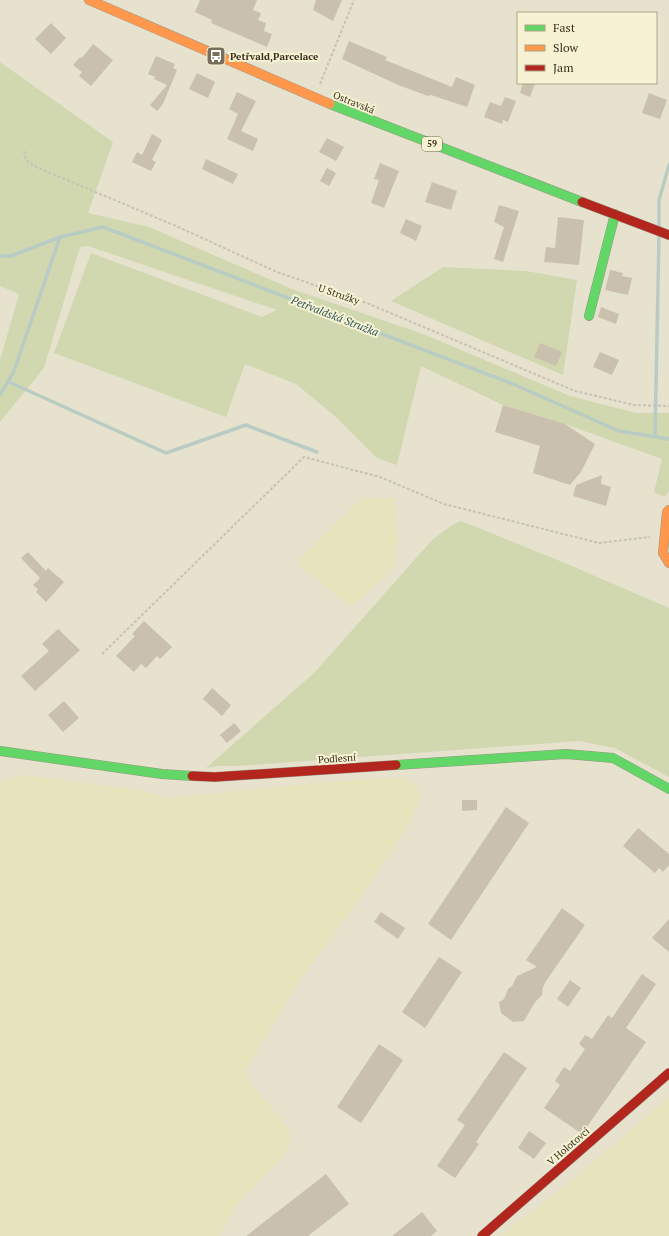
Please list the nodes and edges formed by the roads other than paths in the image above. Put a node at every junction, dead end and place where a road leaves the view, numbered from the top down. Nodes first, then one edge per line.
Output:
1 (89, 0) edge
2 (615, 214) junction
3 (669, 235) edge
4 (589, 316) dead end
5 (669, 510) edge
6 (669, 562) edge
7 (0, 751) edge
8 (669, 789) edge
9 (669, 1073) edge
10 (482, 1236) edge

1 - 2 street, Ostravská / 59
2 - 3 street, Ostravská
2 - 4 street
5 - 6 street
7 - 8 street, Podlesní
9 - 10 street, V Holotovci

